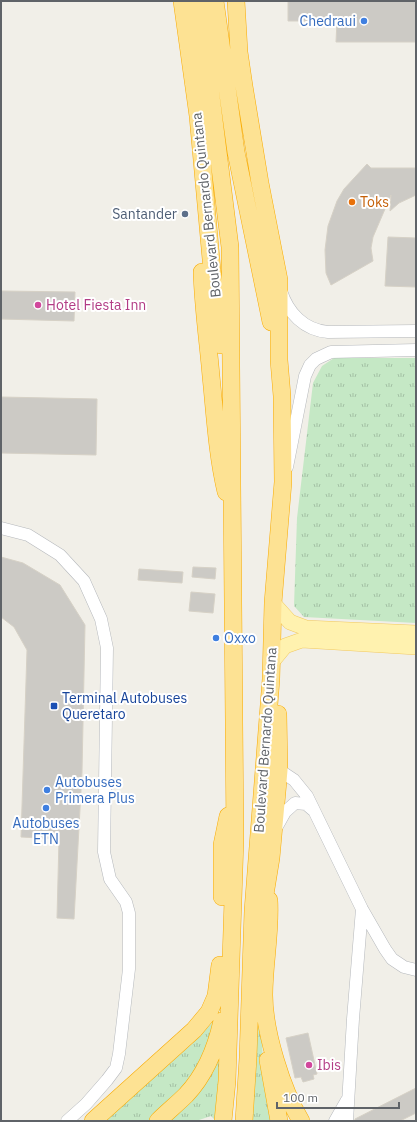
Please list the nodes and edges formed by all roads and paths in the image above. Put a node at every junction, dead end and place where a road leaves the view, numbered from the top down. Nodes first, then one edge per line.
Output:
1 (182, 1) edge
2 (199, 1) edge
3 (215, 1) edge
4 (236, 1) edge
5 (198, 116) junction
6 (279, 280) junction
7 (416, 331) edge
8 (416, 350) edge
9 (279, 360) junction
10 (232, 408) junction
11 (283, 482) junction
12 (233, 521) junction
13 (1, 528) edge
14 (273, 603) junction
15 (416, 633) edge
16 (416, 647) edge
17 (271, 671) junction
18 (279, 770) junction
19 (235, 790) junction
20 (315, 812) junction
21 (272, 834) junction
22 (268, 881) junction
23 (362, 909) junction
24 (416, 970) edge
25 (229, 991) junction
26 (249, 1004) junction
27 (269, 1032) junction
28 (348, 1099) junction
29 (67, 1121) edge
30 (93, 1121) edge
31 (158, 1121) edge
32 (223, 1121) edge
33 (244, 1121) edge
34 (279, 1121) edge
35 (301, 1121) edge
36 (335, 1121) edge
37 (347, 1121) edge

1 - 5 highway, Boulevard Bernardo Quintana
2 - 10 highway, Boulevard Bernardo Quintana
3 - 9 highway, Boulevard Bernardo Quintana
4 - 6 highway, Boulevard Bernardo Quintana
5 - 10 highway, Boulevard Bernardo Quintana
5 - 12 highway
6 - 7 street
6 - 9 highway, Boulevard Bernardo Quintana
8 - 11 street
9 - 11 highway, Boulevard Bernardo Quintana
10 - 12 highway, Boulevard Bernardo Quintana
11 - 14 highway, Boulevard Bernardo Quintana
12 - 19 highway, Boulevard Bernardo Quintana
13 - 29 street
14 - 15 main road
14 - 17 highway, Boulevard Bernardo Quintana
16 - 17 main road
17 - 18 highway
17 - 26 highway, Boulevard Bernardo Quintana
18 - 20 street
18 - 21 highway
19 - 25 highway, Boulevard Bernardo Quintana
19 - 30 highway
20 - 21 street
20 - 23 street
21 - 22 highway
22 - 26 highway
22 - 27 highway
23 - 24 street
23 - 28 street
25 - 31 highway
25 - 32 highway, Boulevard Bernardo Quintana
26 - 33 highway, Boulevard Bernardo Quintana
27 - 34 highway
27 - 35 highway
28 - 36 street
28 - 37 street

